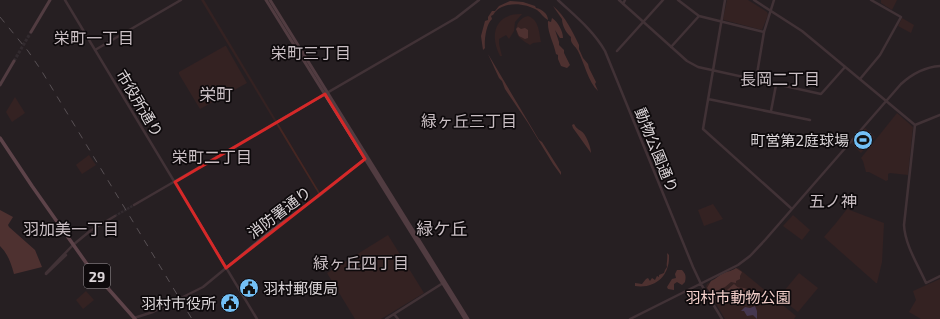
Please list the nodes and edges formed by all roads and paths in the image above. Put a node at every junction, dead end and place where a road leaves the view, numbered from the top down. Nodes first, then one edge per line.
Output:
1 (50, 0) edge
2 (65, 0) edge
3 (181, 0) edge
4 (266, 0) edge
5 (270, 0) edge
6 (479, 0) edge
7 (558, 0) edge
8 (619, 0) edge
9 (625, 0) edge
10 (663, 0) edge
11 (678, 0) edge
12 (725, 0) edge
13 (754, 0) edge
14 (774, 0) edge
15 (871, 0) edge
16 (623, 4) junction
17 (771, 11) junction
18 (699, 16) junction
19 (721, 21) junction
20 (644, 22) junction
21 (31, 32) tunnel mouth
22 (764, 32) junction
23 (671, 47) junction
24 (95, 50) junction
25 (617, 51) dead end
26 (14, 61) tunnel mouth
27 (940, 66) edge
28 (845, 67) junction
29 (712, 71) junction
30 (860, 79) junction
31 (756, 80) junction
32 (0, 85) edge
33 (776, 85) junction
34 (326, 93) junction
35 (708, 99) junction
36 (886, 101) junction
37 (771, 111) junction
38 (940, 115) edge
39 (810, 120) dead end
40 (915, 125) junction
41 (0, 138) edge
42 (366, 158) junction
43 (175, 182) junction
44 (134, 205) tunnel mouth
45 (792, 209) junction
46 (115, 216) tunnel mouth
47 (75, 245) junction
48 (226, 268) junction
49 (46, 274) dead end
50 (940, 276) edge
51 (444, 283) junction
52 (701, 284) junction
53 (394, 314) junction
54 (134, 319) edge
55 (257, 319) edge
56 (386, 319) edge
57 (398, 319) edge
58 (465, 319) edge
59 (468, 319) edge
60 (630, 319) edge
61 (722, 319) edge

1 - 21 main road
2 - 24 street, 市役所通り
3 - 24 street
4 - 34 main road
5 - 34 main road
6 - 34 street
7 - 52 street, 動物公園通り
8 - 16 street
9 - 16 street
10 - 20 street
11 - 18 street
12 - 19 street
13 - 17 street
14 - 17 street
15 - 30 street
16 - 20 street
17 - 22 street
17 - 28 street
18 - 19 street
18 - 23 street
19 - 22 street
19 - 29 street
20 - 23 street
20 - 25 street
22 - 31 street
23 - 29 street
24 - 43 street, 市役所通り
26 - 32 main road
27 - 36 street
28 - 30 street
28 - 33 street
29 - 31 street
29 - 35 street
30 - 36 street
31 - 33 street
33 - 37 street
34 - 42 main road
34 - 43 street
35 - 37 street
35 - 45 street
36 - 40 street
36 - 45 street
37 - 39 street
38 - 40 street
40 - 50 street
41 - 47 main road, 29
42 - 48 street, 消防署通り
42 - 51 main road
43 - 44 street
43 - 48 street, 市役所通り
45 - 52 street
46 - 47 street
47 - 49 street
47 - 54 main road, 29
48 - 54 street, 消防署通り
48 - 55 street, 市役所通り
51 - 53 street
51 - 58 main road
51 - 59 main road
52 - 60 street
52 - 61 street, 動物公園通り
53 - 56 street
53 - 57 street

